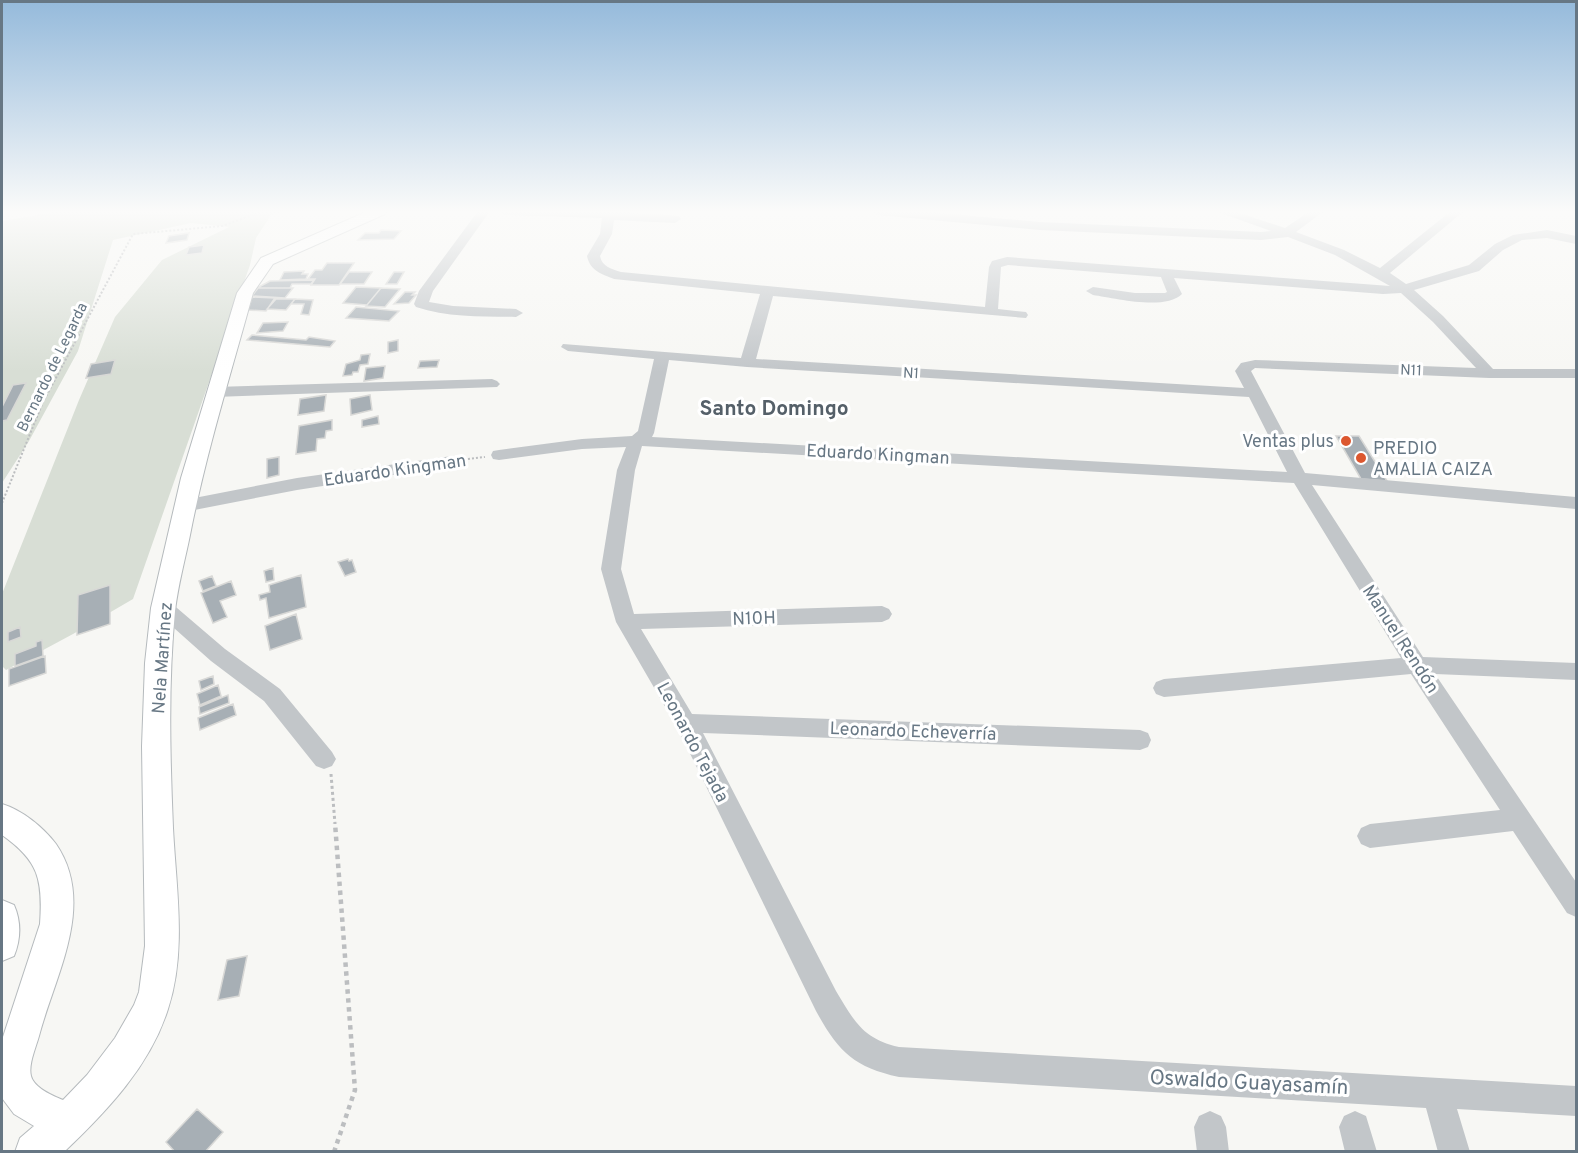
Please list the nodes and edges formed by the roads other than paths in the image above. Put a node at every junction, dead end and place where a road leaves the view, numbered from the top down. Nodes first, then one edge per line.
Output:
1 (264, 265) edge
2 (445, 265) edge
3 (595, 265) edge
4 (997, 265) edge
5 (1047, 265) edge
6 (1363, 265) edge
7 (1392, 265) edge
8 (1480, 265) edge
9 (1165, 272) junction
10 (1381, 274) junction
11 (1404, 289) junction
12 (768, 291) junction
13 (1093, 291) dead end
14 (991, 312) junction
15 (516, 313) dead end
16 (1021, 315) dead end
17 (568, 347) dead end
18 (662, 356) junction
19 (747, 363) junction
20 (1246, 366) joint
21 (1489, 373) junction
22 (1576, 374) edge
23 (492, 384) dead end
24 (215, 392) junction
25 (1254, 393) junction
26 (636, 441) junction
27 (499, 455) road end
28 (452, 460) road end
29 (1299, 478) junction
30 (1576, 503) edge
31 (184, 506) junction
32 (163, 607) junction
33 (882, 614) dead end
34 (626, 622) junction
35 (1417, 665) junction
36 (1576, 671) edge
37 (1164, 688) dead end
38 (686, 723) junction
39 (1140, 740) dead end
40 (324, 759) road end
41 (2, 818) edge
42 (1520, 819) junction
43 (1370, 836) dead end
44 (1576, 904) edge
45 (2, 916) edge
46 (2, 944) edge
47 (921, 1063) joint
48 (1437, 1092) junction
49 (1576, 1101) edge
50 (68, 1121) junction
51 (34, 1152) edge
52 (1454, 1152) edge

1 - 24 main road, Nela Martínez
2 - 15 street
3 - 12 street
4 - 14 street
5 - 9 street
6 - 10 street
7 - 10 street
8 - 11 street
9 - 11 street
9 - 13 street
10 - 11 street
11 - 21 street
12 - 14 street
12 - 19 street
14 - 16 street
17 - 18 street, N1
18 - 19 street, N1
18 - 26 street, Leonardo Tejada
19 - 25 street, N1
20 - 21 street, N11
20 - 25 street, Manuel Rendón
21 - 22 street, N11
23 - 24 street
24 - 31 main road, Nela Martínez
25 - 29 street, Manuel Rendón
26 - 27 street, Eduardo Kingman
26 - 29 street, Eduardo Kingman
26 - 34 street, Leonardo Tejada
28 - 31 street, Eduardo Kingman
29 - 30 street, Eduardo Kingman
29 - 35 street, Manuel Rendón
31 - 32 main road, Nela Martínez
32 - 40 street
32 - 50 main road, Nela Martínez
33 - 34 street, N10H
34 - 38 street, Leonardo Tejada
35 - 36 street
35 - 37 street
35 - 42 street, Manuel Rendón
38 - 39 street, Leonardo Echeverría
38 - 47 street, Leonardo Tejada
41 - 50 main road
42 - 43 street
42 - 44 street, Manuel Rendón
45 - 46 main road
47 - 48 street, Oswaldo Guayasamín
48 - 49 street, Oswaldo Guayasamín
48 - 52 street
50 - 51 main road, Nela Martínez

